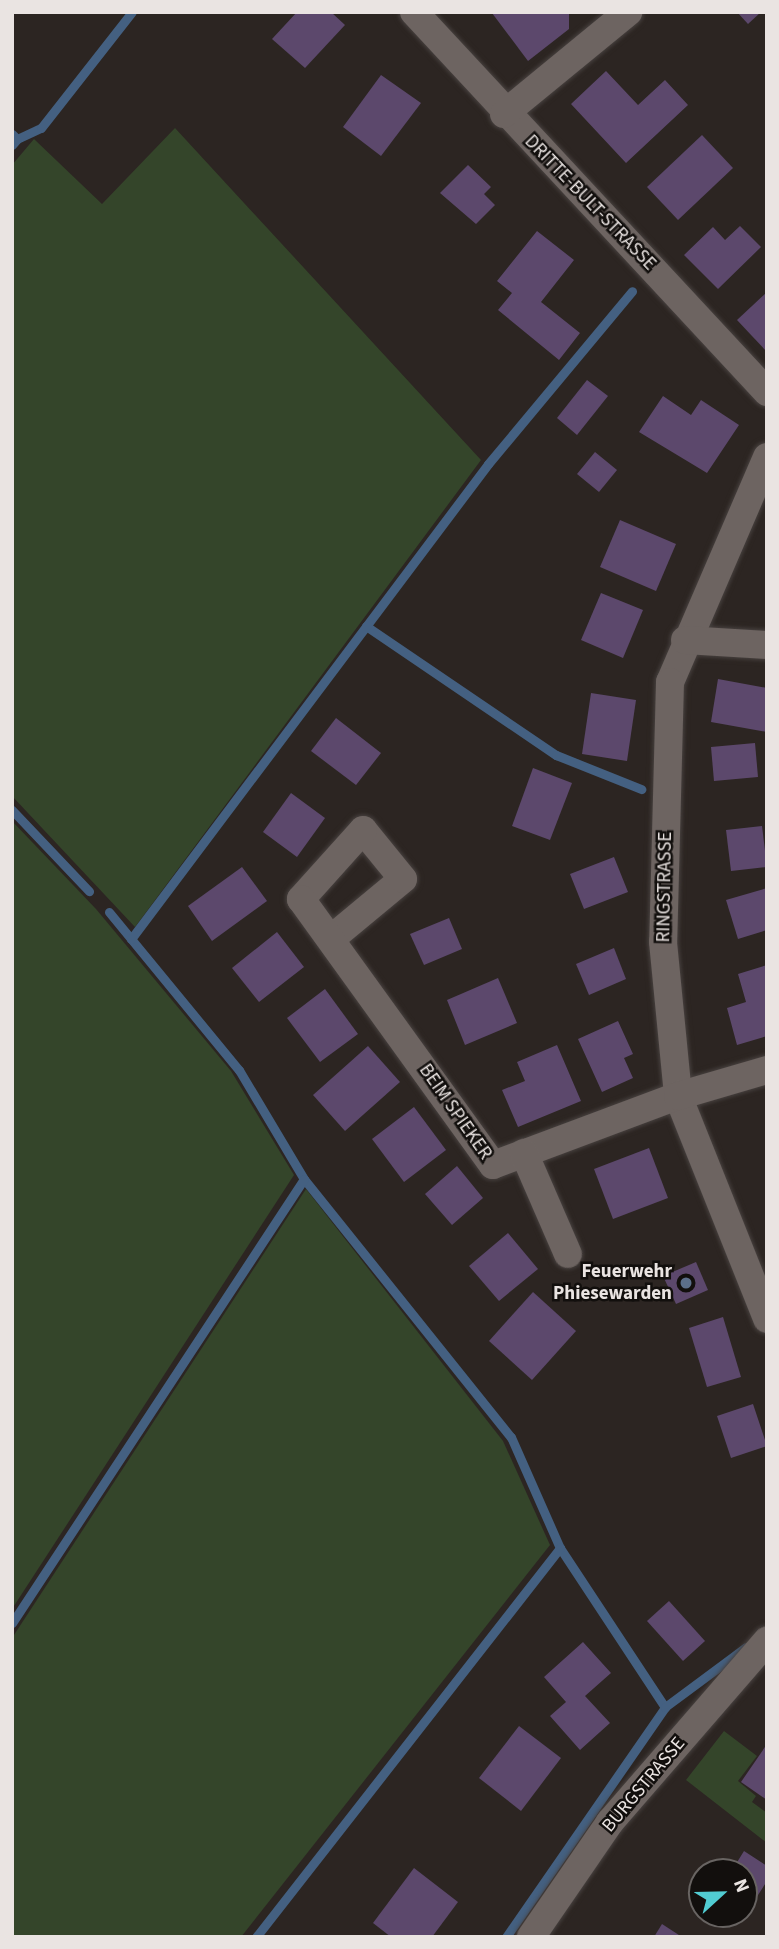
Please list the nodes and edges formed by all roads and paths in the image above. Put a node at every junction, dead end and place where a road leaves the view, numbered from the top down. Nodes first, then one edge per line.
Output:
1 (414, 12) edge
2 (628, 12) edge
3 (504, 114) junction
4 (767, 392) edge
5 (767, 457) edge
6 (685, 640) junction
7 (767, 645) edge
8 (332, 938) junction
9 (767, 1070) edge
10 (678, 1096) junction
11 (524, 1153) junction
12 (568, 1254) dead end
13 (767, 1319) edge
14 (767, 1641) edge
15 (531, 1937) edge

1 - 3 street, DRITTE-BULT-STRASSE
2 - 3 street
3 - 4 street, DRITTE-BULT-STRASSE
5 - 6 street, RINGSTRASSE
6 - 7 street
6 - 10 street, RINGSTRASSE
8 - 8 street, BEIM SPIEKER
8 - 11 street, BEIM SPIEKER
9 - 10 street, BEIM SPIEKER
10 - 11 street, BEIM SPIEKER
10 - 13 street, RINGSTRASSE
11 - 12 street
14 - 15 street, BURGSTRASSE

